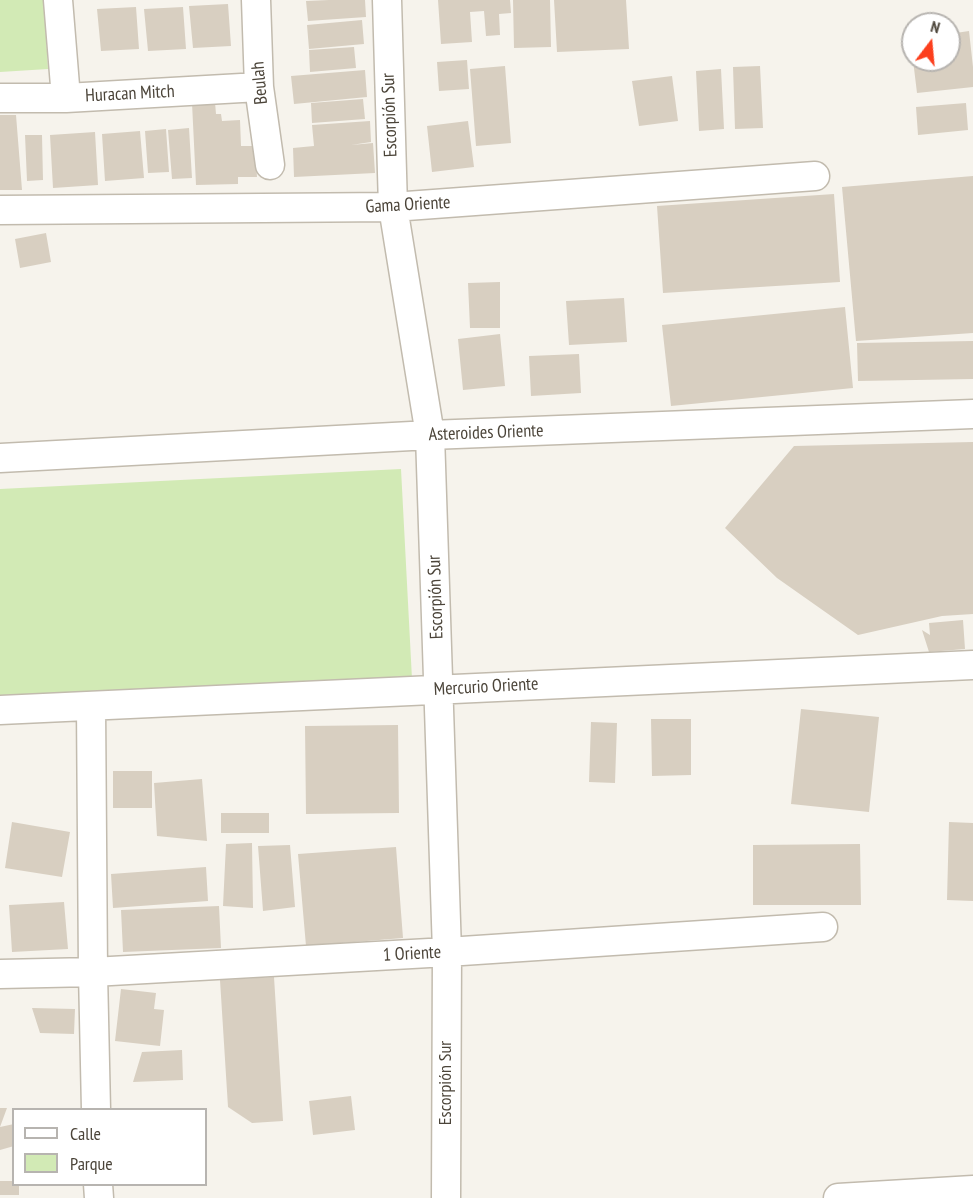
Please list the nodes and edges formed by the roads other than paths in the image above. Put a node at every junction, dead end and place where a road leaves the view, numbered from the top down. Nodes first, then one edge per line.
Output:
1 (58, 0) edge
2 (256, 0) edge
3 (387, 0) edge
4 (259, 87) junction
5 (0, 98) edge
6 (66, 98) junction
7 (270, 165) dead end
8 (815, 176) dead end
9 (393, 207) junction
10 (0, 210) edge
11 (973, 414) edge
12 (430, 435) junction
13 (0, 458) edge
14 (973, 665) edge
15 (439, 689) junction
16 (91, 705) junction
17 (0, 710) edge
18 (823, 927) dead end
19 (447, 952) junction
20 (93, 972) junction
21 (0, 974) edge
22 (96, 1108) edge
23 (973, 1190) edge
24 (440, 1198) edge
25 (838, 1198) edge

1 - 6 street
2 - 4 street, Beulah
3 - 9 street, Escorpión Sur
4 - 6 street, Huracan Mitch
4 - 7 street, Beulah
5 - 6 street, Huracan Mitch
8 - 9 street, Gama Oriente
9 - 10 street, Gama Oriente
9 - 12 street, Escorpión Sur
11 - 12 street, Asteroides Oriente
12 - 13 street, Asteroides Oriente
12 - 15 street, Escorpión Sur
14 - 15 street, Mercurio Oriente
15 - 16 street, Mercurio Oriente
15 - 19 street, Escorpión Sur
16 - 17 street, Mercurio Oriente
16 - 20 street
18 - 19 street, 1 Oriente
19 - 20 street, 1 Oriente
19 - 24 street, Escorpión Sur
20 - 21 street, 1 Oriente
20 - 22 street
23 - 25 street

